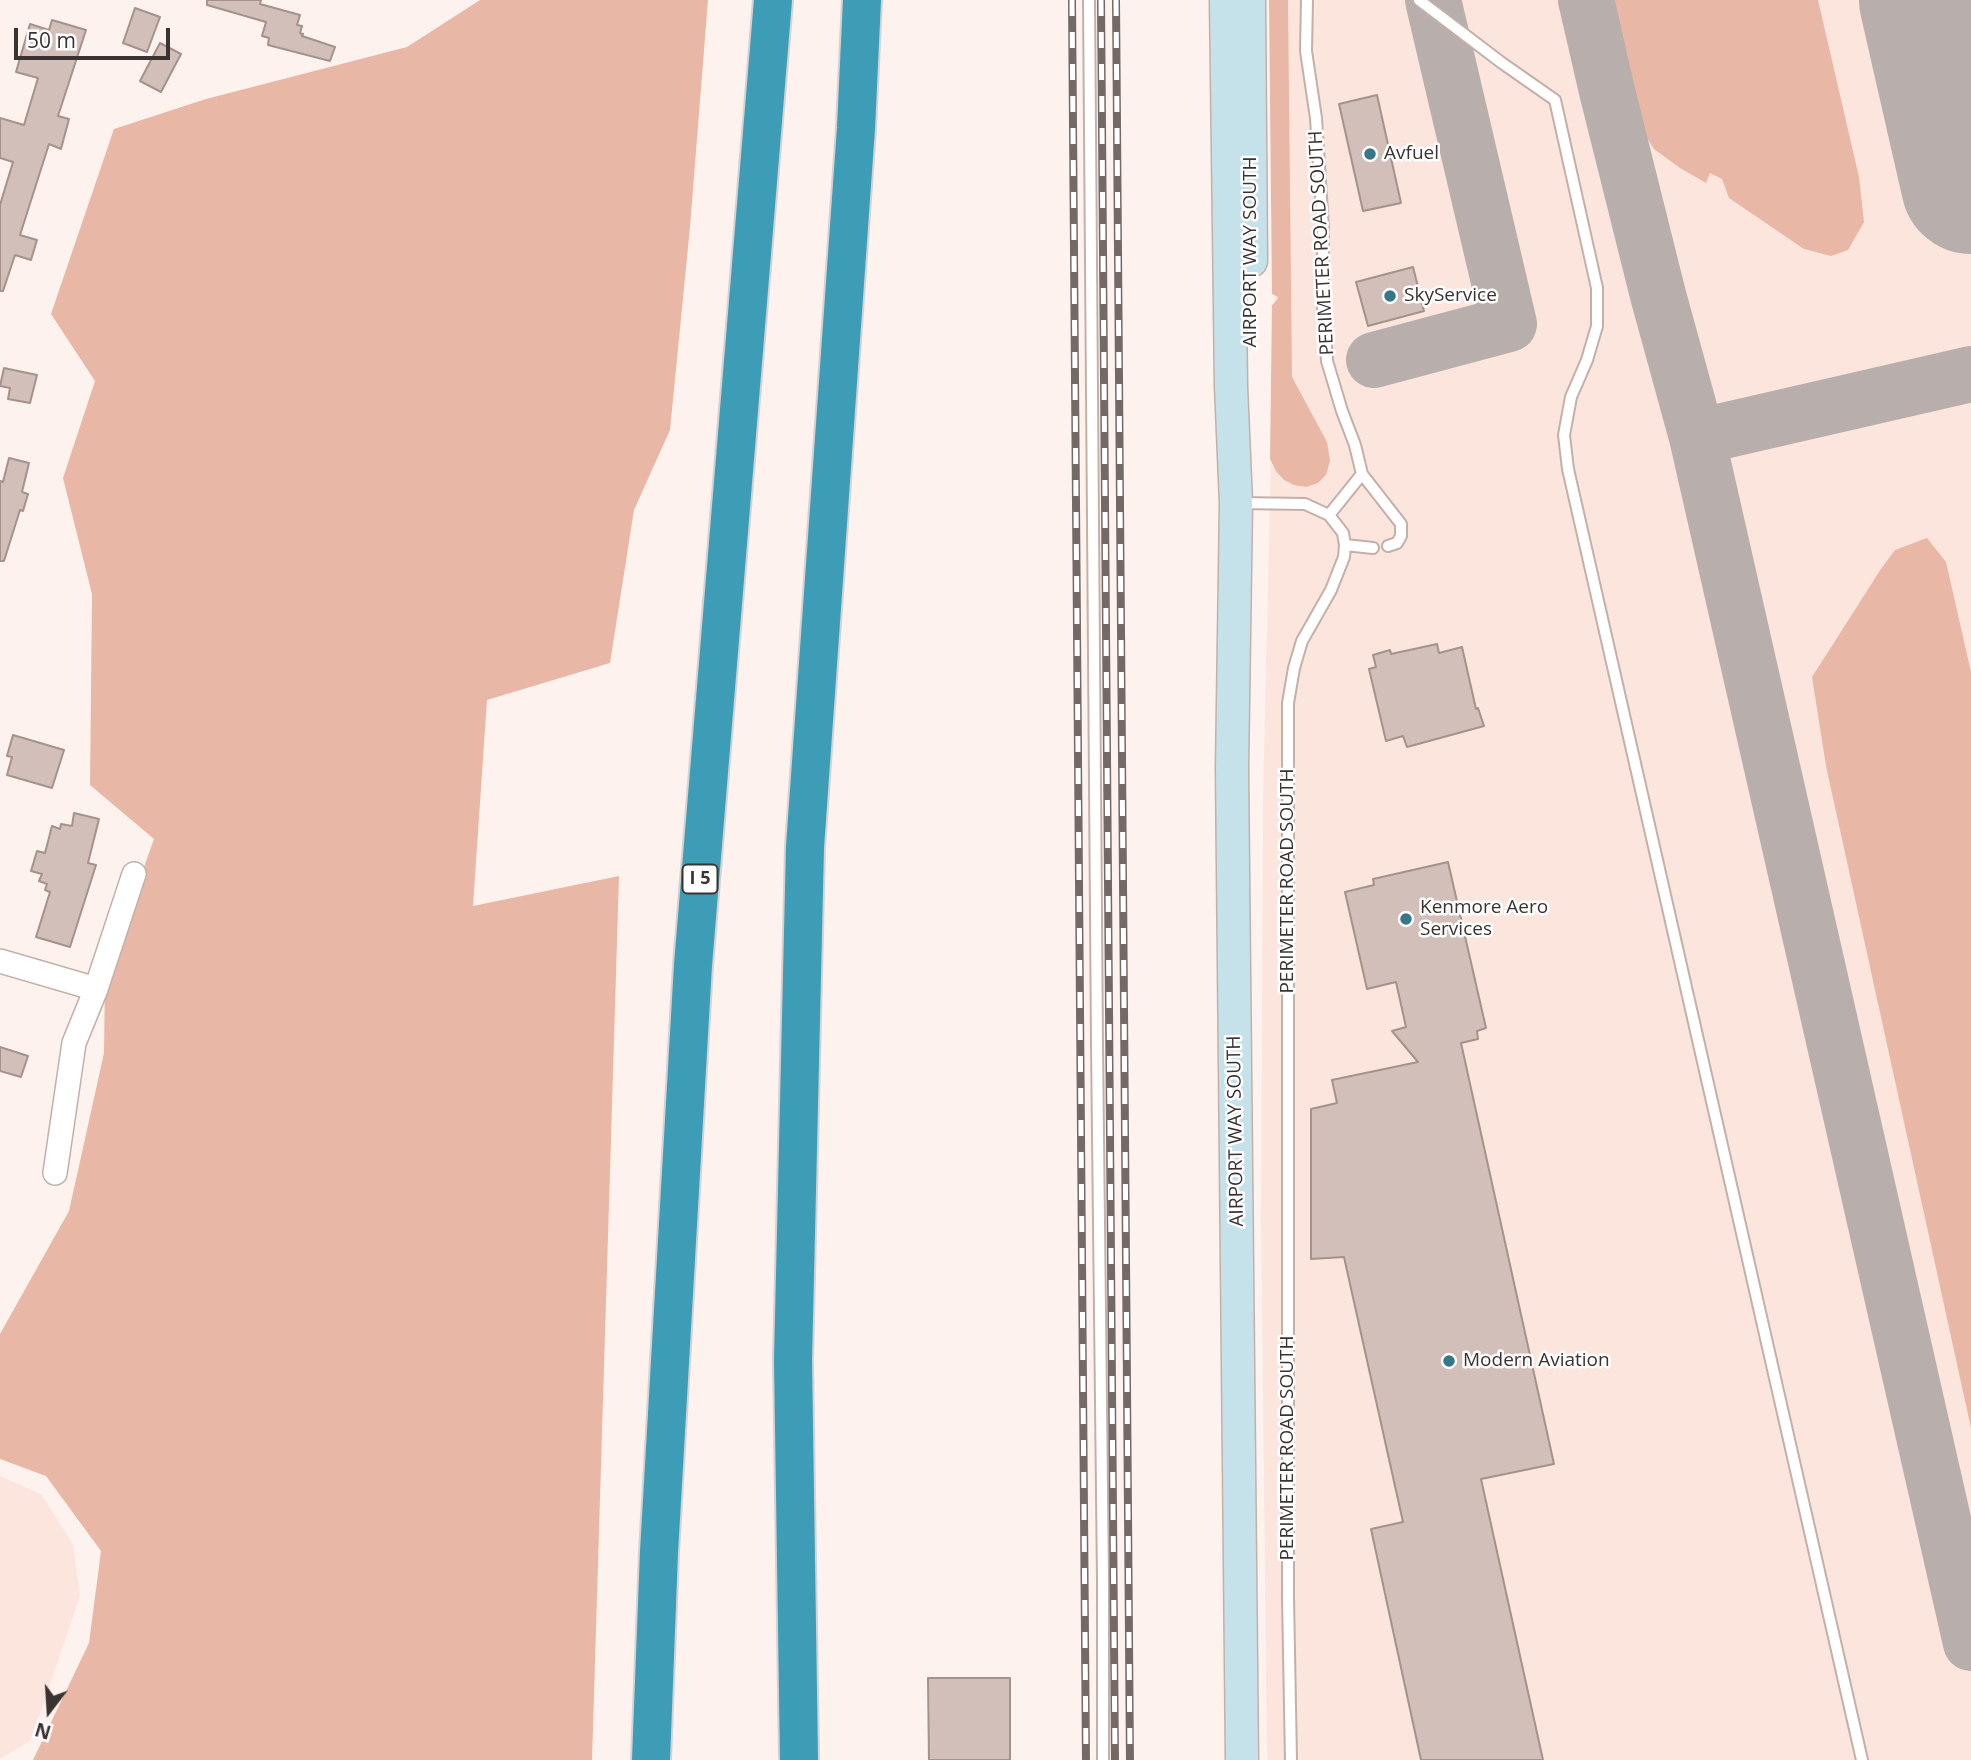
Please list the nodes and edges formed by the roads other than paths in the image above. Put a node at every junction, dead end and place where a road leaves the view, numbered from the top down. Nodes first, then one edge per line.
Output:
1 (774, 0) edge
2 (862, 0) edge
3 (1089, 0) edge
4 (1226, 0) edge
5 (1249, 0) edge
6 (1307, 0) edge
7 (1419, 0) edge
8 (1362, 474) junction
9 (1236, 503) junction
10 (1329, 515) junction
11 (1345, 545) junction
12 (1388, 546) dead end
13 (1373, 548) dead end
14 (134, 874) dead end
15 (0, 961) edge
16 (96, 989) junction
17 (55, 1173) dead end
18 (651, 1760) edge
19 (799, 1760) edge
20 (1103, 1760) edge
21 (1242, 1760) edge
22 (1291, 1760) edge
23 (1862, 1760) edge

1 - 18 highway, I 5
2 - 19 highway
3 - 20 lane
4 - 9 main road, AIRPORT WAY SOUTH
5 - 9 main road, AIRPORT WAY SOUTH
6 - 8 lane, PERIMETER ROAD SOUTH
7 - 23 lane
8 - 10 lane
8 - 12 lane
9 - 10 lane
9 - 21 main road, AIRPORT WAY SOUTH
10 - 11 lane
11 - 13 lane
11 - 22 lane, PERIMETER ROAD SOUTH
14 - 16 street
15 - 16 street
16 - 17 street

